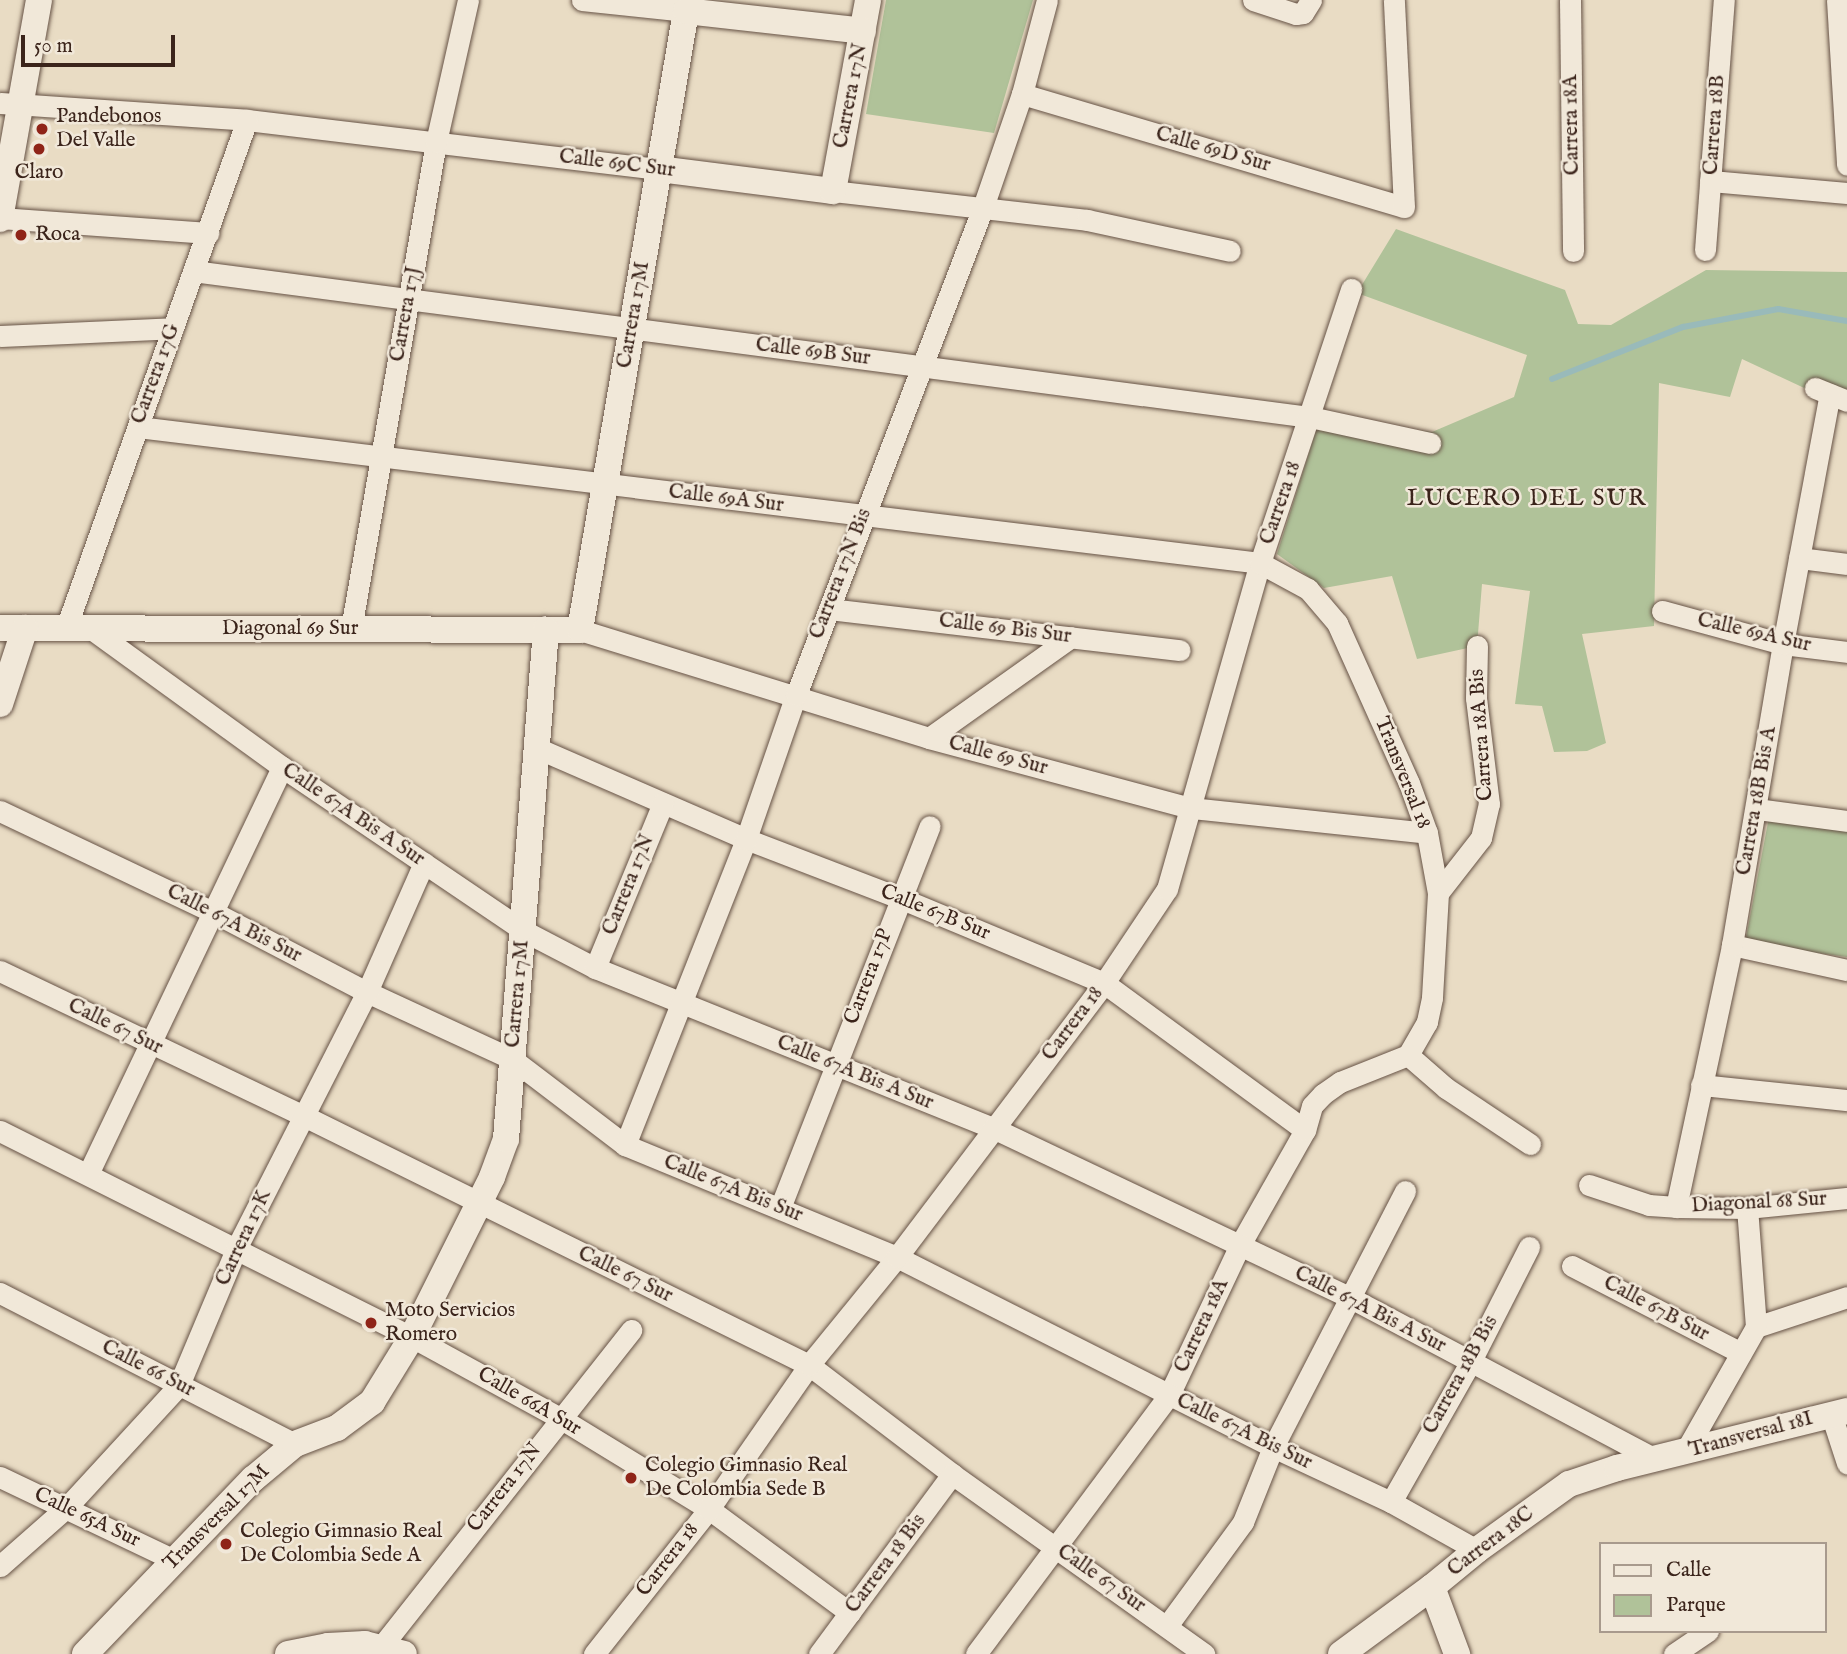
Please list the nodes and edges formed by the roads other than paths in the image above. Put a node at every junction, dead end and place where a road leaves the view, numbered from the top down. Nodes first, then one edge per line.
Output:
1 (39, 0) edge
2 (468, 0) edge
3 (582, 0) edge
4 (868, 0) edge
5 (1047, 0) edge
6 (1253, 0) edge
7 (1394, 0) edge
8 (1570, 0) edge
9 (1724, 0) edge
10 (1837, 0) edge
11 (1307, 4) edge
12 (687, 5) edge
13 (863, 31) junction
14 (1022, 94) junction
15 (10, 103) edge
16 (247, 120) junction
17 (436, 142) junction
18 (1847, 165) edge
19 (659, 169) junction
20 (1710, 181) junction
21 (833, 191) junction
22 (1847, 193) edge
23 (982, 210) junction
24 (0, 219) edge
25 (208, 233) junction
26 (1705, 250) dead end
27 (1230, 251) dead end
28 (1573, 251) dead end
29 (193, 271) junction
30 (1351, 289) dead end
31 (408, 299) junction
32 (173, 328) junction
33 (631, 328) junction
34 (0, 337) edge
35 (921, 366) junction
36 (1831, 394) edge
37 (1310, 417) junction
38 (138, 427) junction
39 (1430, 443) dead end
40 (381, 457) junction
41 (605, 484) junction
42 (863, 516) junction
43 (1800, 558) junction
44 (1260, 563) junction
45 (1847, 564) edge
46 (1308, 589) joint
47 (829, 608) junction
48 (1662, 611) dead end
49 (13, 628) edge
50 (78, 628) junction
51 (351, 629) junction
52 (546, 630) junction
53 (580, 630) junction
54 (1071, 637) junction
55 (1783, 643) junction
56 (1477, 646) dead end
57 (1180, 650) dead end
58 (1847, 652) edge
59 (796, 695) junction
60 (0, 704) edge
61 (929, 738) junction
62 (537, 748) junction
63 (282, 767) junction
64 (663, 803) junction
65 (1191, 808) junction
66 (1757, 809) junction
67 (0, 811) edge
68 (1847, 821) edge
69 (930, 826) dead end
70 (1427, 833) junction
71 (746, 839) junction
72 (424, 863) junction
73 (1438, 893) junction
74 (900, 898) junction
75 (213, 912) junction
76 (524, 931) junction
77 (1732, 945) junction
78 (595, 968) junction
79 (1847, 970) edge
80 (0, 971) edge
81 (1104, 983) junction
82 (367, 992) junction
83 (680, 1002) junction
84 (150, 1043) junction
85 (1408, 1055) junction
86 (512, 1059) junction
87 (834, 1065) junction
88 (1701, 1085) junction
89 (1847, 1100) edge
90 (304, 1116) junction
91 (993, 1128) junction
92 (1305, 1130) junction
93 (0, 1131) edge
94 (1530, 1144) dead end
95 (625, 1145) junction
96 (88, 1174) junction
97 (1589, 1185) dead end
98 (1405, 1191) dead end
99 (1847, 1198) edge
100 (479, 1204) junction
101 (1676, 1207) junction
102 (780, 1208) junction
103 (1747, 1208) junction
104 (1240, 1245) junction
105 (237, 1247) junction
106 (1529, 1247) dead end
107 (897, 1257) junction
108 (1572, 1266) dead end
109 (0, 1293) edge
110 (1349, 1297) junction
111 (1847, 1297) edge
112 (1756, 1327) junction
113 (631, 1330) dead end
114 (412, 1337) junction
115 (1741, 1353) junction
116 (1471, 1361) junction
117 (809, 1365) junction
118 (179, 1385) junction
119 (1169, 1395) junction
120 (1839, 1412) edge
121 (560, 1418) junction
122 (295, 1444) junction
123 (1273, 1447) junction
124 (1685, 1452) junction
125 (1655, 1459) junction
126 (1847, 1463) edge
127 (952, 1474) junction
128 (0, 1477) edge
129 (1391, 1502) junction
130 (67, 1507) junction
131 (709, 1509) junction
132 (1055, 1546) junction
133 (1476, 1550) junction
134 (174, 1560) junction
135 (0, 1566) edge
136 (1432, 1587) junction
137 (850, 1613) junction
138 (1167, 1626) junction
139 (1705, 1633) edge
140 (392, 1651) edge
141 (85, 1654) edge
142 (288, 1654) edge
143 (594, 1654) edge
144 (819, 1654) edge
145 (976, 1654) edge
146 (1204, 1654) edge
147 (1341, 1654) edge
148 (1457, 1654) edge
149 (1674, 1654) edge

1 - 15 street
2 - 17 street, Carrera 17J
3 - 12 street
4 - 13 street, Carrera 17N
5 - 14 street, Carrera 17N Bis
6 - 11 street
7 - 14 street, Calle 69D Sur
8 - 28 street, Carrera 18A
9 - 20 street, Carrera 18B
10 - 18 street
12 - 13 street
12 - 19 street, Carrera 17M
13 - 21 street, Carrera 17N
14 - 23 street, Carrera 17N Bis
15 - 16 street, Calle 69C Sur
15 - 24 street
16 - 17 street, Calle 69C Sur
16 - 25 street, Carrera 17G
17 - 19 street, Calle 69C Sur
17 - 31 street, Carrera 17J
19 - 21 street, Calle 69C Sur
19 - 33 street, Carrera 17M
20 - 22 street
20 - 26 street, Carrera 18B
21 - 23 street, Calle 69C Sur
23 - 27 street, Calle 69C Sur
23 - 35 street, Carrera 17N Bis
24 - 25 street
25 - 29 street, Carrera 17G
29 - 31 street, Calle 69B Sur
29 - 32 street, Carrera 17G
30 - 37 street, Carrera 18
31 - 33 street, Calle 69B Sur
31 - 40 street, Carrera 17J
32 - 34 street
32 - 38 street, Carrera 17G
33 - 35 street, Calle 69B Sur
33 - 41 street, Carrera 17M
35 - 37 street, Calle 69B Sur
35 - 42 street, Carrera 17N Bis
36 - 43 street, Carrera 18B Bis A
37 - 39 street, Calle 69B Sur
37 - 44 street, Carrera 18
38 - 40 street, Calle 69A Sur
38 - 50 street, Carrera 17G
40 - 41 street, Calle 69A Sur
40 - 51 street, Carrera 17J
41 - 42 street, Calle 69A Sur
41 - 53 street, Carrera 17M
42 - 44 street, Calle 69A Sur
42 - 47 street, Carrera 17N Bis
43 - 45 street
43 - 55 street, Carrera 18B Bis A
44 - 46 street, Calle 69A Sur
44 - 65 street, Carrera 18
46 - 70 street, Transversal 18
47 - 54 street, Calle 69 Bis Sur
47 - 59 street, Carrera 17N Bis
48 - 55 street, Calle 69A Sur
49 - 50 street, Diagonal 69 Sur
49 - 60 street
50 - 51 street, Diagonal 69 Sur
50 - 63 street, Calle 67A Bis A Sur
51 - 52 street, Diagonal 69 Sur
52 - 53 street, Diagonal 69 Sur
52 - 62 street, Carrera 17M
53 - 59 street, Calle 69 Sur
54 - 57 street, Calle 69 Bis Sur
54 - 61 street
55 - 58 street, Calle 69A Sur
55 - 66 street, Carrera 18B Bis A
56 - 73 street, Carrera 18A Bis
59 - 61 street, Calle 69 Sur
59 - 71 street, Carrera 17N Bis
61 - 65 street, Calle 69 Sur
62 - 64 street, Calle 67B Sur
62 - 76 street, Carrera 17M
63 - 72 street, Calle 67A Bis A Sur
63 - 75 street
64 - 71 street, Calle 67B Sur
64 - 78 street, Carrera 17N
65 - 70 street, Calle 69 Sur
65 - 81 street, Carrera 18
66 - 68 street
66 - 77 street, Carrera 18B Bis A
67 - 75 street, Calle 67A Bis Sur
69 - 74 street, Carrera 17P
70 - 73 street, Transversal 18
71 - 74 street, Calle 67B Sur
71 - 83 street, Carrera 17N Bis
72 - 76 street, Calle 67A Bis A Sur
72 - 82 street, Carrera 17K
73 - 85 street, Transversal 18
74 - 81 street, Calle 67B Sur
74 - 87 street, Carrera 17P
75 - 82 street, Calle 67A Bis Sur
75 - 84 street
76 - 78 street, Calle 67A Bis A Sur
76 - 86 street, Carrera 17M
77 - 79 street
77 - 88 street, Carrera 18B Bis A
78 - 83 street, Calle 67A Bis A Sur
80 - 84 street, Calle 67 Sur
81 - 91 street, Carrera 18
81 - 92 street, Calle 67B Sur
82 - 86 street, Calle 67A Bis Sur
82 - 90 street, Carrera 17K
83 - 87 street, Calle 67A Bis A Sur
83 - 95 street, Carrera 17N Bis
84 - 90 street, Calle 67 Sur
84 - 96 street
85 - 92 street, Carrera 18A
85 - 94 street
86 - 95 street, Calle 67A Bis Sur
86 - 100 street, Carrera 17M
87 - 91 street, Calle 67A Bis A Sur
87 - 102 street, Carrera 17P
88 - 89 street
88 - 101 street, Carrera 18B Bis A
90 - 100 street, Calle 67 Sur
90 - 105 street, Carrera 17K
91 - 104 street, Calle 67A Bis A Sur
91 - 107 street, Carrera 18
92 - 104 street, Carrera 18A
93 - 96 street, Calle 66A Sur
95 - 102 street, Calle 67A Bis Sur
96 - 105 street, Calle 66A Sur
97 - 101 street, Diagonal 68 Sur
98 - 110 street
99 - 103 street, Diagonal 68 Sur
100 - 114 street, Carrera 17M
100 - 117 street, Calle 67 Sur
101 - 103 street, Diagonal 68 Sur
102 - 107 street, Calle 67A Bis Sur
103 - 112 street
104 - 110 street, Calle 67A Bis A Sur
104 - 119 street, Carrera 18A
105 - 114 street, Calle 66A Sur
105 - 118 street, Carrera 17K
106 - 116 street, Carrera 18B Bis
107 - 117 street, Carrera 18
107 - 119 street, Calle 67A Bis Sur
108 - 115 street, Calle 67B Sur
109 - 118 street, Calle 66 Sur
110 - 116 street, Calle 67A Bis A Sur
110 - 123 street
111 - 112 street
112 - 115 street
113 - 121 street, Carrera 17N
114 - 121 street, Calle 66A Sur
114 - 122 street, Transversal 17M
115 - 124 street
116 - 125 street, Calle 67A Bis A Sur
116 - 129 street, Carrera 18B Bis
117 - 127 street, Calle 67 Sur
117 - 131 street, Carrera 18
118 - 122 street, Calle 66 Sur
118 - 130 street, Carrera 17K
119 - 123 street, Calle 67A Bis Sur
119 - 132 street, Carrera 18A
120 - 124 street, Transversal 18I
120 - 126 street
121 - 131 street, Calle 66A Sur
121 - 140 street, Carrera 17N
122 - 134 street, Transversal 17M
123 - 129 street, Calle 67A Bis Sur
123 - 138 street
124 - 125 street, Transversal 18I
125 - 133 street, Carrera 18C
127 - 132 street, Calle 67 Sur
127 - 137 street, Carrera 18 Bis
128 - 130 street, Calle 65A Sur
129 - 133 street, Calle 67A Bis Sur
130 - 134 street, Calle 65A Sur
130 - 135 street, Carrera 17K
131 - 137 street, Calle 66A Sur
131 - 143 street, Carrera 18
132 - 138 street, Calle 67 Sur
132 - 145 street, Carrera 18A
133 - 136 street, Carrera 18C
134 - 141 street, Transversal 17M
136 - 147 street, Carrera 18C
136 - 148 street
137 - 144 street, Carrera 18 Bis
138 - 146 street, Calle 67 Sur
139 - 149 street
140 - 142 street

